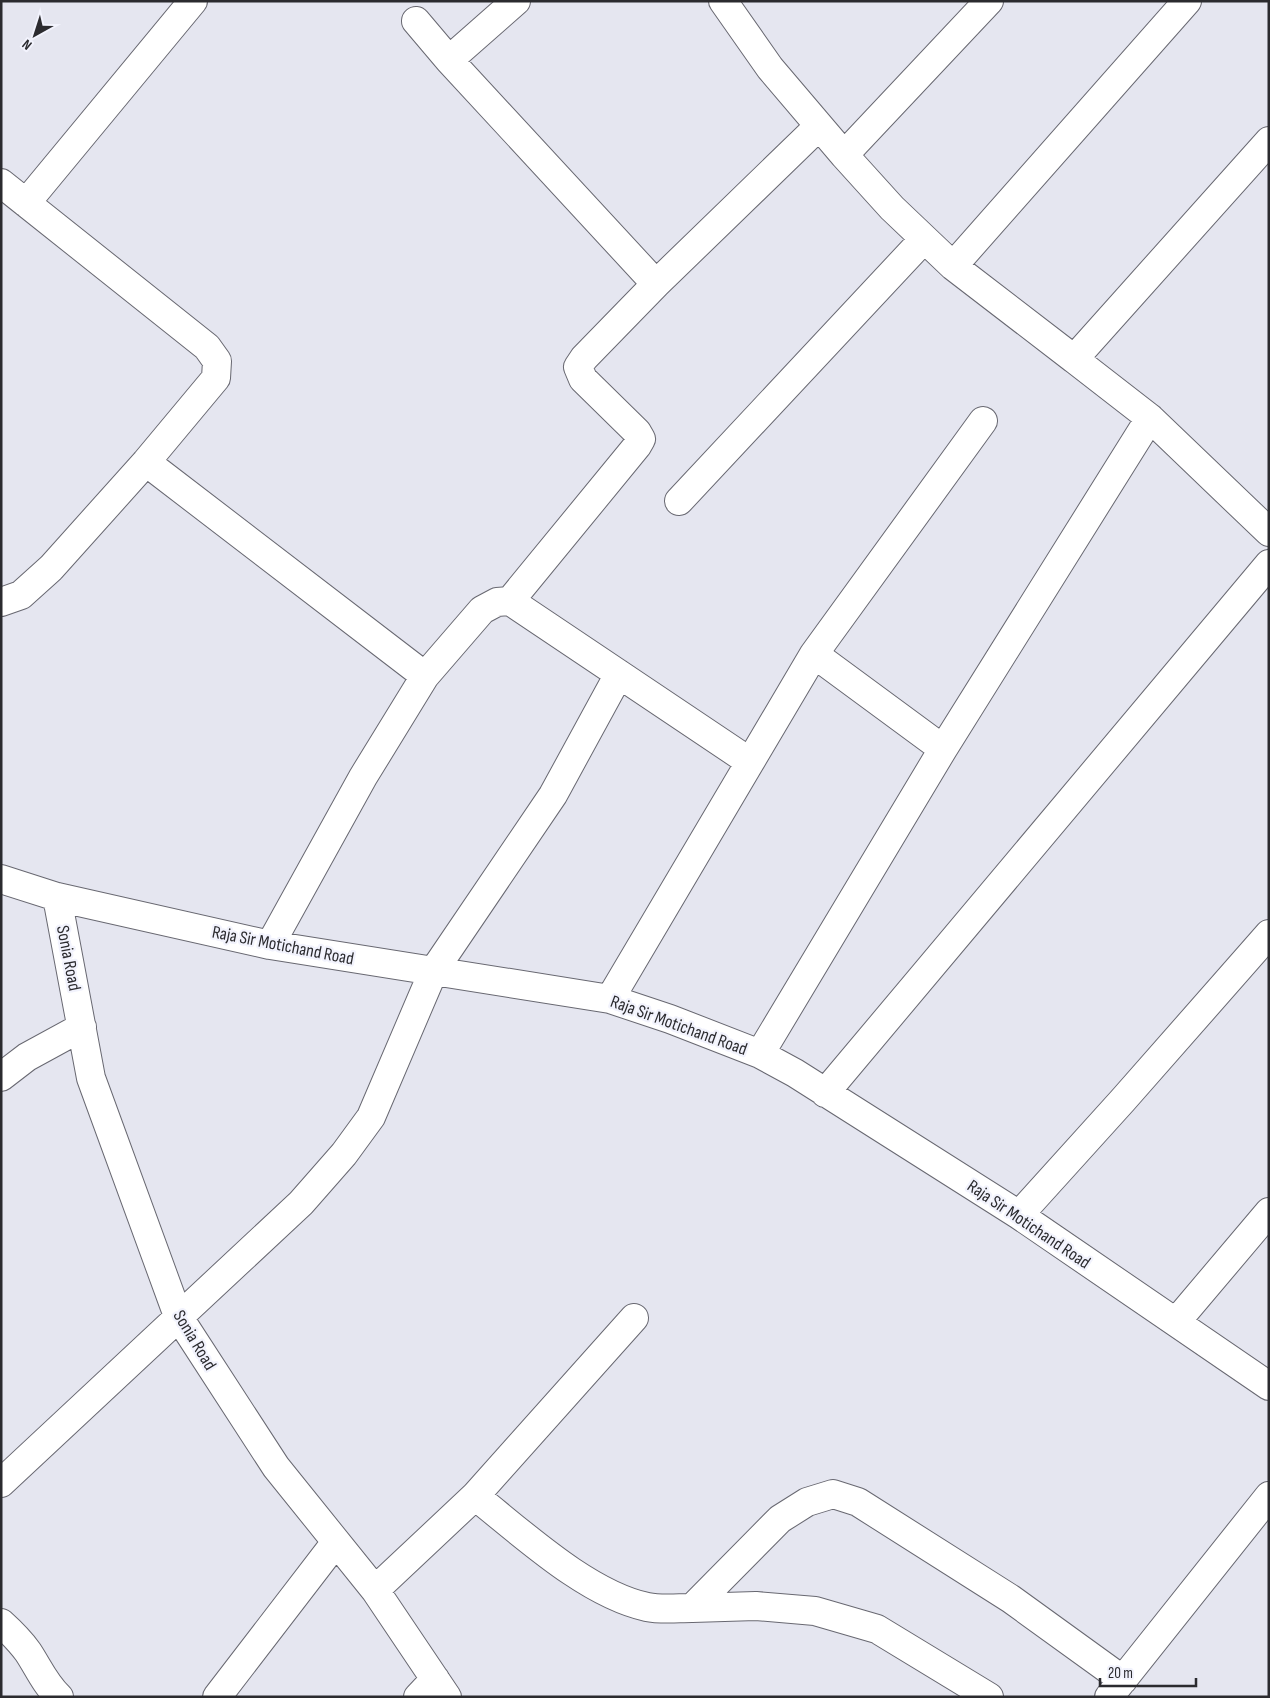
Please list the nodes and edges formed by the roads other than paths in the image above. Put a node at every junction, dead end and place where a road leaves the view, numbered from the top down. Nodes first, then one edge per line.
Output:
1 (193, 1) edge
2 (516, 1) edge
3 (723, 1) edge
4 (989, 1) edge
5 (1187, 1) edge
6 (416, 21) dead end
7 (448, 60) junction
8 (819, 126) junction
9 (1269, 142) edge
10 (844, 156) junction
11 (1, 183) edge
12 (26, 203) junction
13 (924, 239) junction
14 (953, 266) junction
15 (656, 284) junction
16 (1074, 359) junction
17 (1150, 418) junction
18 (983, 421) dead end
19 (146, 462) junction
20 (680, 501) dead end
21 (1269, 532) edge
22 (1269, 564) edge
23 (510, 601) junction
24 (1, 602) edge
25 (814, 654) junction
26 (619, 674) junction
27 (425, 676) junction
28 (943, 749) junction
29 (750, 762) junction
30 (1, 879) edge
31 (57, 897) junction
32 (1269, 934) edge
33 (270, 945) junction
34 (433, 972) junction
35 (610, 999) junction
36 (82, 1028) junction
37 (760, 1054) junction
38 (1, 1077) edge
39 (825, 1093) junction
40 (1269, 1212) edge
41 (1019, 1215) junction
42 (178, 1316) junction
43 (634, 1318) dead end
44 (1176, 1322) junction
45 (1269, 1386) edge
46 (1, 1483) edge
47 (475, 1496) junction
48 (1269, 1496) edge
49 (336, 1542) junction
50 (375, 1590) junction
51 (692, 1608) junction
52 (1, 1623) edge
53 (1116, 1688) edge
54 (433, 1691) edge
55 (59, 1697) edge
56 (217, 1697) edge
57 (989, 1697) edge

1 - 12 street
2 - 7 street
3 - 8 street
4 - 10 street
5 - 14 street
6 - 7 street
7 - 15 street
8 - 10 street
8 - 15 street
9 - 16 street
10 - 13 street
11 - 12 street
12 - 19 street
13 - 14 street
13 - 20 street
14 - 16 street
15 - 23 street
16 - 17 street
17 - 21 street
17 - 28 street
18 - 25 street
19 - 24 street
19 - 27 street
22 - 39 street
23 - 26 street
23 - 27 street
25 - 28 street
25 - 29 street
26 - 29 street
26 - 34 street
27 - 33 street
28 - 37 street
29 - 35 street
30 - 31 street, Raja Sir Motichand Road
31 - 33 street, Raja Sir Motichand Road
31 - 36 street, Sonia Road
32 - 41 street
33 - 34 street, Raja Sir Motichand Road
34 - 35 street, Raja Sir Motichand Road
34 - 42 street
35 - 37 street, Raja Sir Motichand Road
36 - 38 street
36 - 42 street, Sonia Road
37 - 39 street, Raja Sir Motichand Road
39 - 41 street, Raja Sir Motichand Road
40 - 44 street
41 - 44 street, Raja Sir Motichand Road
42 - 46 street
42 - 49 street, Sonia Road
43 - 47 street
44 - 45 street, Raja Sir Motichand Road
47 - 50 street
47 - 51 street
48 - 53 street
49 - 50 street, Sonia Road
49 - 56 street
50 - 54 street, Sonia Road
51 - 53 street
51 - 57 street
52 - 55 street

